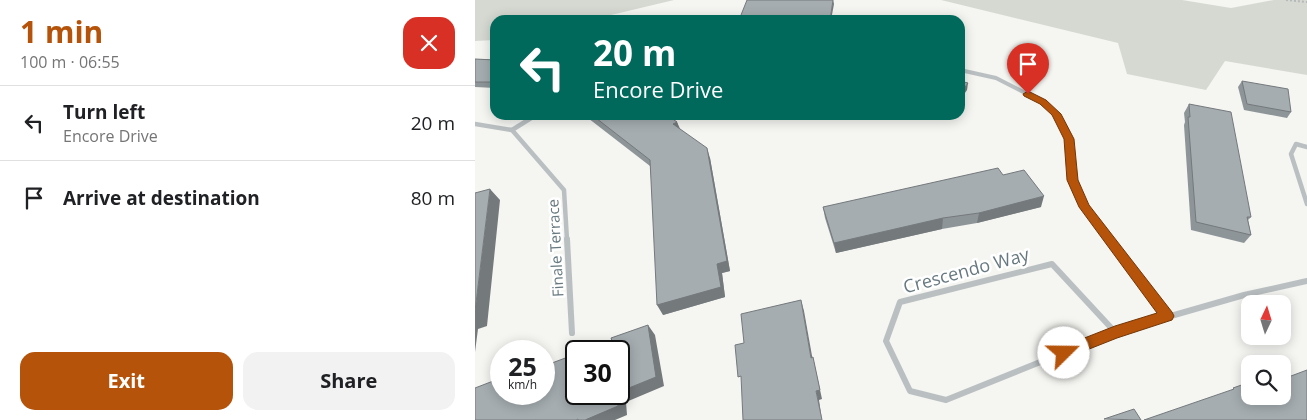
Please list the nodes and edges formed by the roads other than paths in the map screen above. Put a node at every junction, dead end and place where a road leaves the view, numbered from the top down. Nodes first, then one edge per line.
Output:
1 (965, 71) edge
2 (528, 120) edge
3 (475, 124) edge
4 (512, 130) junction
5 (1307, 146) edge
6 (1307, 204) edge
7 (1307, 281) edge
8 (1168, 316) junction
9 (1115, 332) junction
10 (572, 333) dead end

1 - 8 street
2 - 4 street
3 - 4 street
4 - 10 street, Finale Terrace
5 - 6 street
7 - 8 street, Crescendo Way
8 - 9 street, Crescendo Way
9 - 9 street, Crescendo Way

